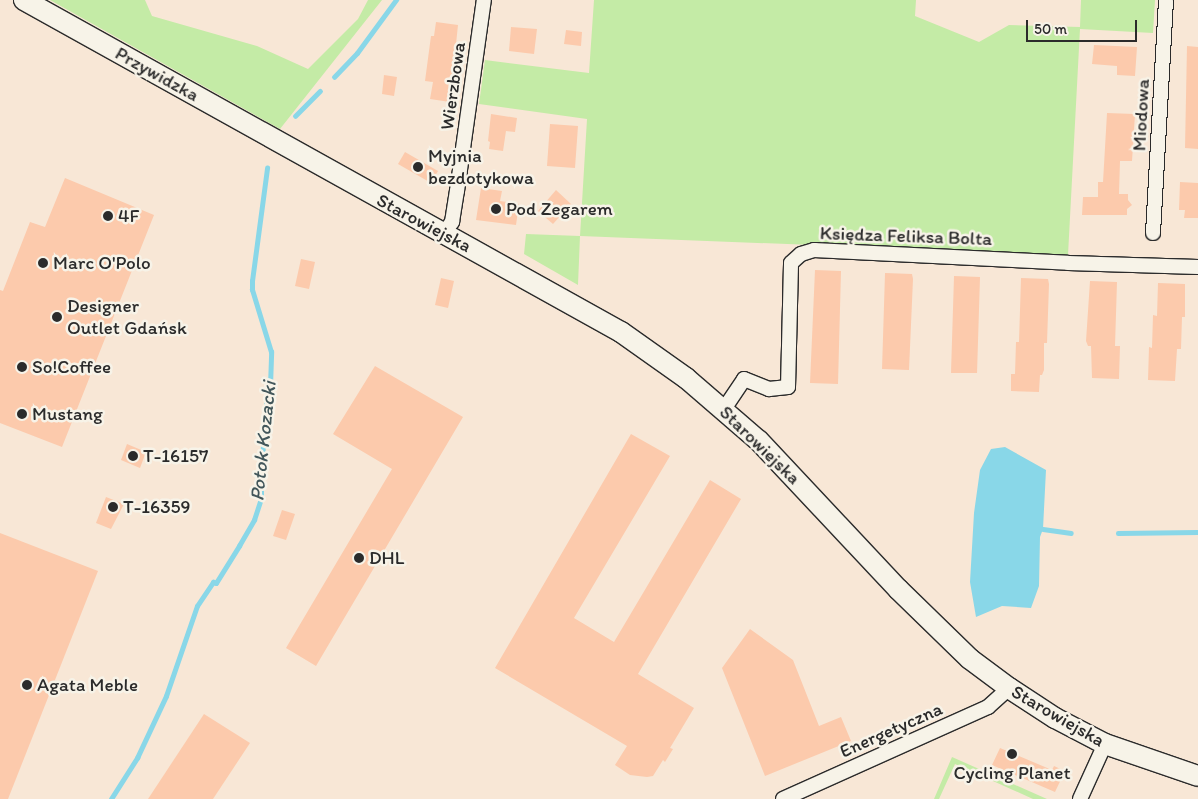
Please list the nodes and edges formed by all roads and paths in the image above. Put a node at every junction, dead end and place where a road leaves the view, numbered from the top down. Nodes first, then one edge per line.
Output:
1 (24, 0) edge
2 (484, 0) edge
3 (1166, 0) edge
4 (289, 150) joint
5 (444, 233) junction
6 (1153, 233) dead end
7 (1198, 267) edge
8 (724, 409) junction
9 (1009, 688) junction
10 (1105, 744) junction
11 (1198, 776) edge
12 (783, 799) edge
13 (1080, 799) edge

1 - 4 street, Przywidzka
2 - 5 street, Wierzbowa
3 - 6 street, Miodowa
4 - 5 street, Starowiejska
5 - 8 street, Starowiejska
7 - 8 street, Księdza Feliksa Bolta
8 - 9 street, Starowiejska
9 - 10 street, Starowiejska
9 - 12 street, Energetyczna
10 - 11 street, Starowiejska
10 - 13 street

